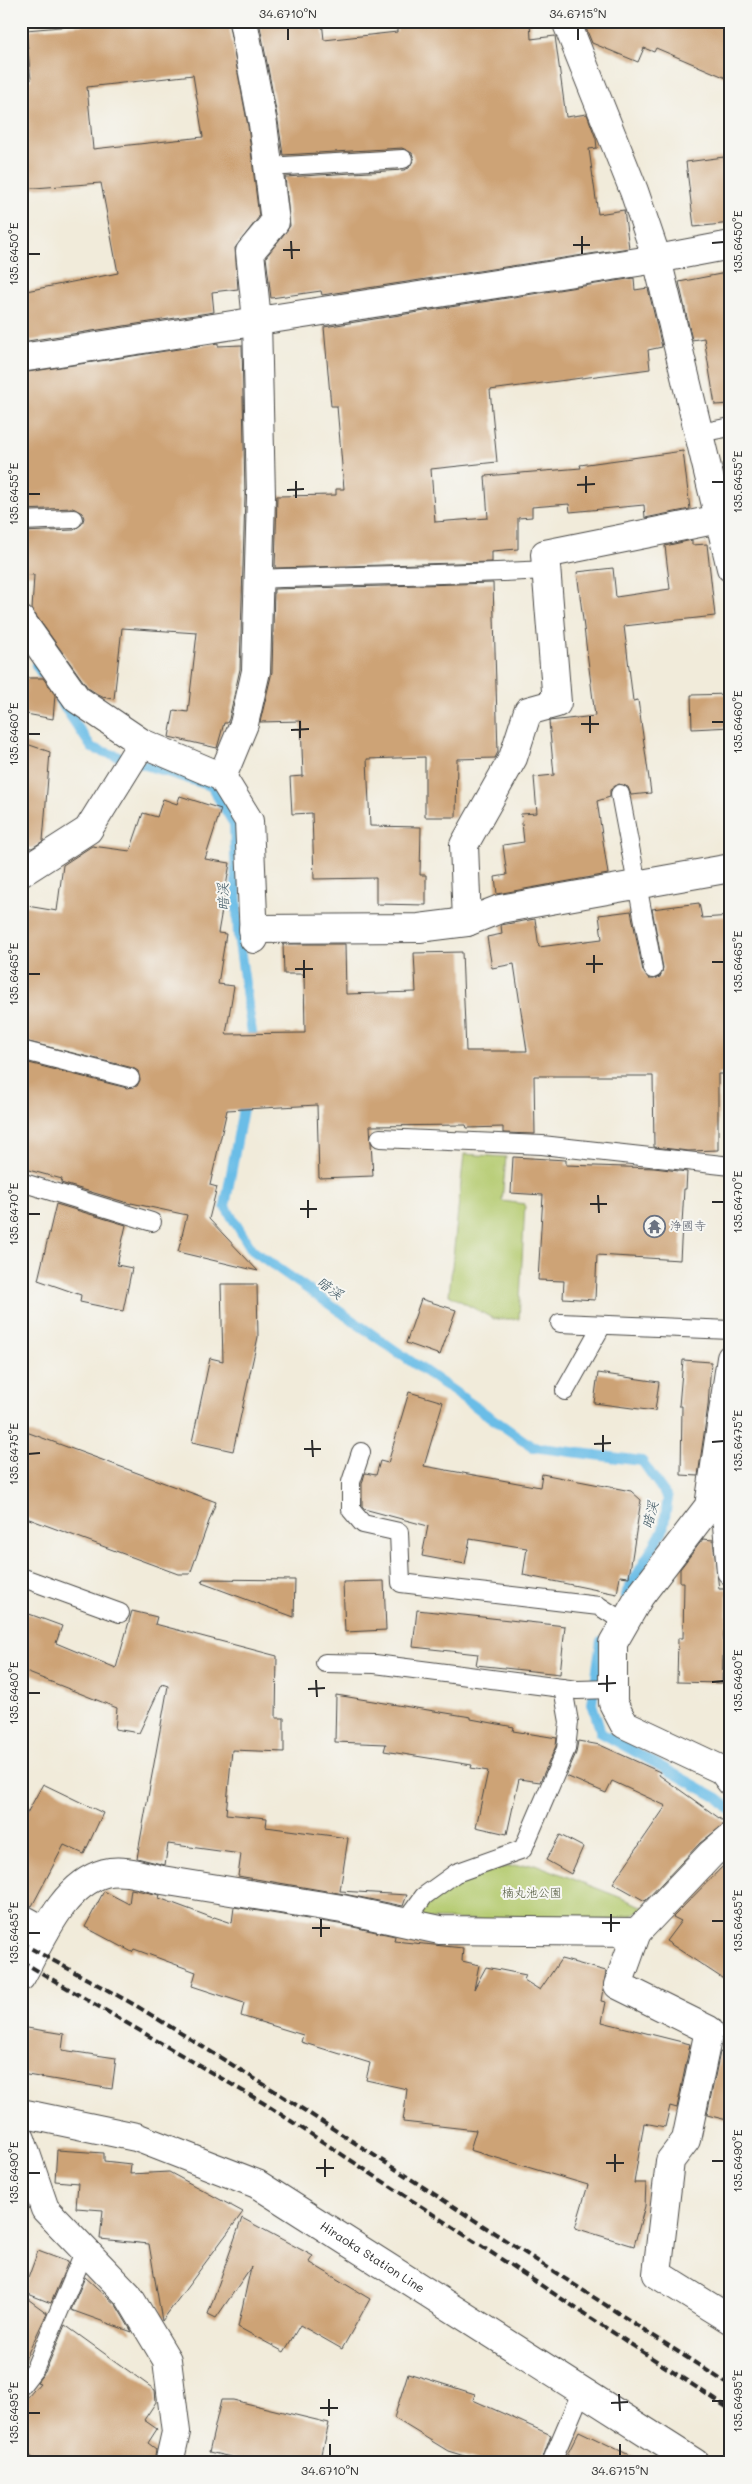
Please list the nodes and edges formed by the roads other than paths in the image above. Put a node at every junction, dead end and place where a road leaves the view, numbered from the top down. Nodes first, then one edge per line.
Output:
1 (243, 21) edge
2 (566, 21) edge
3 (403, 159) dead end
4 (268, 167) junction
5 (731, 245) edge
6 (658, 259) junction
7 (257, 320) junction
8 (21, 358) edge
9 (731, 427) edge
10 (699, 433) junction
11 (725, 518) edge
12 (73, 519) dead end
13 (21, 521) edge
14 (731, 568) edge
15 (546, 570) junction
16 (258, 578) junction
17 (21, 620) edge
18 (142, 744) junction
19 (222, 777) junction
20 (620, 794) dead end
21 (731, 868) edge
22 (21, 873) edge
23 (637, 884) junction
24 (467, 922) junction
25 (653, 969) dead end
26 (21, 1050) edge
27 (130, 1078) dead end
28 (380, 1138) dead end
29 (731, 1166) edge
30 (21, 1182) edge
31 (152, 1222) dead end
32 (560, 1322) dead end
33 (602, 1325) junction
34 (731, 1330) edge
35 (731, 1358) edge
36 (565, 1392) dead end
37 (361, 1452) dead end
38 (722, 1511) edge
39 (731, 1571) edge
40 (21, 1577) edge
41 (120, 1613) dead end
42 (622, 1620) junction
43 (326, 1663) dead end
44 (570, 1689) junction
45 (606, 1689) junction
46 (728, 1770) edge
47 (729, 1839) edge
48 (21, 1918) edge
49 (406, 1922) junction
50 (44, 1931) junction
51 (637, 1932) junction
52 (21, 1977) edge
53 (21, 2113) edge
54 (21, 2138) edge
55 (85, 2250) junction
56 (731, 2320) edge
57 (21, 2386) edge
58 (582, 2390) junction
59 (168, 2463) edge
60 (551, 2463) edge
61 (695, 2463) edge

1 - 4 street
2 - 6 street
3 - 4 lane
4 - 7 street
5 - 6 street
6 - 7 street
6 - 10 street
7 - 8 street
7 - 16 street
9 - 10 lane
10 - 11 street
11 - 14 street
11 - 15 street
12 - 13 lane
15 - 16 lane
15 - 24 street
16 - 19 street
17 - 18 street
18 - 19 street
18 - 22 street
19 - 24 street
20 - 23 lane
21 - 23 street
23 - 24 street
23 - 25 lane
26 - 27 lane
28 - 29 lane
30 - 31 lane
32 - 33 lane
33 - 34 lane
33 - 36 lane
35 - 38 street
37 - 42 lane
38 - 39 street
38 - 42 street
40 - 41 lane
42 - 45 street
43 - 44 lane
44 - 45 lane
44 - 49 lane
45 - 46 street
47 - 51 street
48 - 50 street
49 - 50 street
49 - 51 street
50 - 52 street
51 - 56 street
53 - 58 street, Hiraoka Station Line
54 - 55 street
55 - 57 lane
55 - 59 street
58 - 60 lane
58 - 61 street, Hiraoka Station Line

